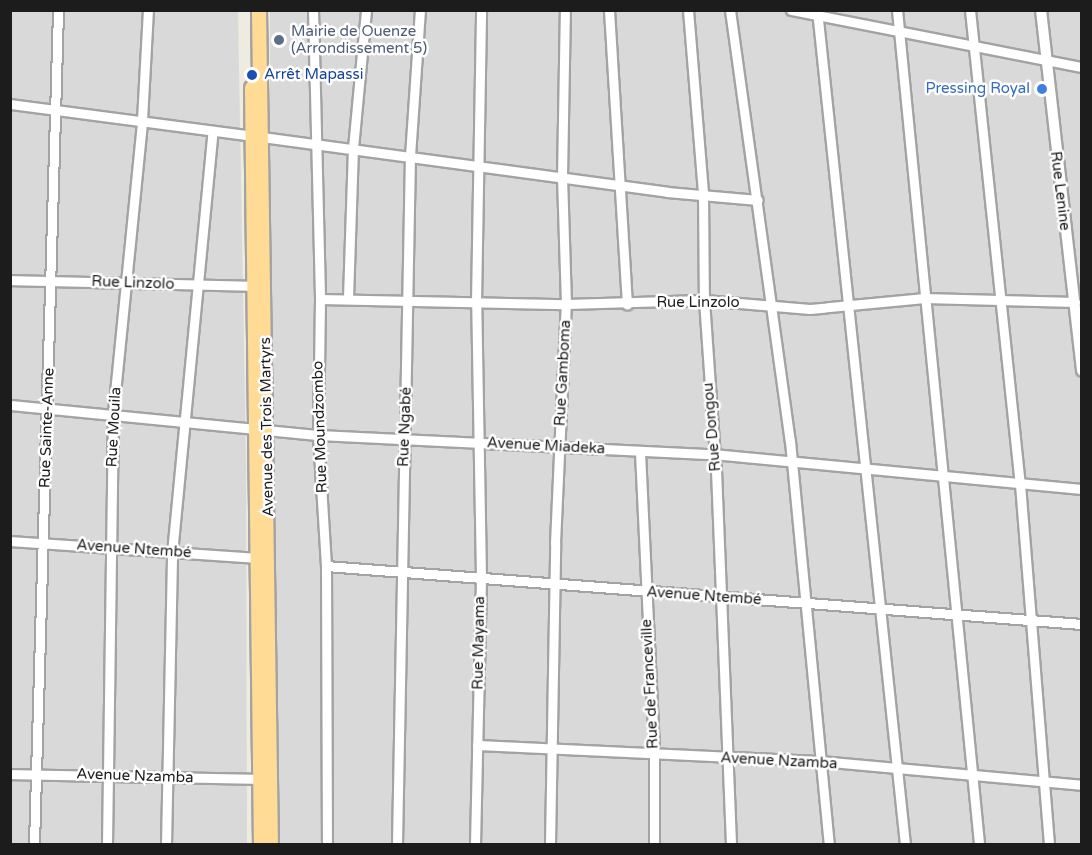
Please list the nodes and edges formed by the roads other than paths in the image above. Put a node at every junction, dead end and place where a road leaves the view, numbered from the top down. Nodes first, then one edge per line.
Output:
1 (58, 10) edge
2 (148, 10) edge
3 (250, 10) edge
4 (259, 10) edge
5 (313, 10) edge
6 (366, 10) edge
7 (420, 10) edge
8 (481, 10) edge
9 (565, 10) edge
10 (609, 10) edge
11 (688, 10) edge
12 (730, 10) edge
13 (790, 10) edge
14 (897, 10) edge
15 (970, 10) edge
16 (1041, 10) edge
17 (817, 13) edge
18 (898, 30) junction
19 (974, 44) junction
20 (1046, 59) junction
21 (1082, 67) edge
22 (256, 70) junction
23 (10, 104) edge
24 (56, 110) junction
25 (142, 120) junction
26 (213, 131) junction
27 (257, 137) junction
28 (317, 144) junction
29 (353, 148) junction
30 (410, 156) junction
31 (480, 164) junction
32 (562, 177) junction
33 (620, 184) junction
34 (703, 194) junction
35 (758, 200) junction
36 (10, 280) edge
37 (52, 281) junction
38 (127, 284) junction
39 (200, 285) junction
40 (255, 286) junction
41 (348, 298) junction
42 (924, 298) junction
43 (320, 299) junction
44 (408, 299) junction
45 (704, 300) junction
46 (999, 301) junction
47 (476, 302) junction
48 (566, 304) junction
49 (627, 304) junction
50 (768, 305) junction
51 (1077, 306) edge
52 (848, 307) junction
53 (1082, 371) edge
54 (10, 405) edge
55 (48, 407) junction
56 (113, 413) junction
57 (186, 421) junction
58 (262, 427) junction
59 (318, 435) junction
60 (405, 438) junction
61 (479, 442) junction
62 (560, 445) junction
63 (640, 452) junction
64 (711, 454) junction
65 (791, 463) junction
66 (867, 471) junction
67 (943, 476) junction
68 (1020, 484) junction
69 (1082, 489) edge
70 (10, 541) edge
71 (42, 542) junction
72 (108, 546) junction
73 (172, 552) junction
74 (257, 558) junction
75 (326, 566) junction
76 (400, 571) junction
77 (481, 577) junction
78 (554, 584) junction
79 (644, 592) junction
80 (722, 595) junction
81 (804, 604) junction
82 (881, 610) junction
83 (957, 615) junction
84 (1030, 620) junction
85 (1082, 624) edge
86 (477, 745) junction
87 (552, 748) junction
88 (654, 753) junction
89 (728, 758) junction
90 (819, 761) junction
91 (897, 770) junction
92 (38, 773) junction
93 (10, 774) edge
94 (972, 775) junction
95 (109, 776) junction
96 (168, 777) junction
97 (260, 779) junction
98 (1046, 780) junction
99 (1082, 785) edge
100 (34, 844) edge
101 (107, 844) edge
102 (166, 844) edge
103 (261, 844) edge
104 (271, 844) edge
105 (327, 844) edge
106 (397, 844) edge
107 (475, 844) edge
108 (550, 844) edge
109 (654, 844) edge
110 (731, 844) edge
111 (828, 844) edge
112 (905, 844) edge
113 (979, 844) edge
114 (1048, 844) edge

1 - 24 street, Rue Sainte-Anne
2 - 25 street, Rue Mouila
3 - 22 main road, Avenue des Trois Martyrs
4 - 22 main road, Avenue des Trois Martyrs
5 - 28 street, Rue Moundzombo
6 - 29 street
7 - 30 street, Rue Ngabé
8 - 31 street, Rue Mayama
9 - 32 street, Rue Gamboma
10 - 33 street
11 - 34 street, Rue Dongou
12 - 35 street
13 - 17 street
14 - 18 street
15 - 19 street
16 - 20 street, Rue Lenine
17 - 18 street
17 - 52 street
18 - 19 street
18 - 42 street
19 - 20 street
19 - 46 street
20 - 21 street
20 - 51 street, Rue Lenine
22 - 27 main road, Avenue des Trois Martyrs
23 - 24 street
24 - 25 street
24 - 37 street, Rue Sainte-Anne
25 - 26 street
25 - 38 street, Rue Mouila
26 - 27 street
26 - 39 street
27 - 28 street
27 - 40 main road, Avenue des Trois Martyrs
27 - 58 main road, Avenue des Trois Martyrs
28 - 29 street
28 - 43 street, Rue Moundzombo
29 - 30 street
29 - 41 street
30 - 31 street
30 - 44 street, Rue Ngabé
31 - 32 street
31 - 47 street, Rue Mayama
32 - 33 street
32 - 48 street, Rue Gamboma
33 - 34 street
33 - 49 street
34 - 35 street
34 - 45 street, Rue Dongou
35 - 50 street
36 - 37 street, Rue Linzolo
37 - 38 street, Rue Linzolo
37 - 55 street, Rue Sainte-Anne
38 - 39 street, Rue Linzolo
38 - 56 street, Rue Mouila
39 - 40 street, Rue Linzolo
39 - 57 street
40 - 58 main road, Avenue des Trois Martyrs
41 - 43 street, Rue Linzolo
41 - 44 street, Rue Linzolo
42 - 46 street, Rue Linzolo
42 - 52 street, Rue Linzolo
42 - 67 street
43 - 59 street, Rue Moundzombo
44 - 47 street, Rue Linzolo
44 - 60 street, Rue Ngabé
45 - 49 street, Rue Linzolo
45 - 50 street, Rue Linzolo
45 - 64 street, Rue Dongou
46 - 51 street, Rue Linzolo
46 - 68 street
47 - 48 street, Rue Linzolo
47 - 61 street, Rue Mayama
48 - 49 street, Rue Linzolo
48 - 62 street, Rue Gamboma
50 - 52 street, Rue Linzolo
50 - 65 street
51 - 53 street, Rue Lenine
52 - 66 street
54 - 55 street, Avenue Miadeka
55 - 56 street, Avenue Miadeka
55 - 71 street, Rue Sainte-Anne
56 - 57 street, Avenue Miadeka
56 - 72 street, Rue Mouila
57 - 58 street, Avenue Miadeka
57 - 73 street
58 - 59 street, Avenue Miadeka
58 - 74 main road, Avenue des Trois Martyrs
58 - 104 main road, Avenue des Trois Martyrs
59 - 60 street, Avenue Miadeka
59 - 75 street, Rue Moundzombo
60 - 61 street, Avenue Miadeka
60 - 76 street, Rue Ngabé
61 - 62 street, Avenue Miadeka
61 - 77 street, Rue Mayama
62 - 63 street, Avenue Miadeka
62 - 78 street, Rue Gamboma
63 - 64 street, Avenue Miadeka
63 - 79 street, Rue de Franceville
64 - 65 street, Avenue Miadeka
64 - 80 street, Rue Dongou
65 - 66 street, Avenue Miadeka
65 - 81 street
66 - 67 street, Avenue Miadeka
66 - 82 street
67 - 68 street, Avenue Miadeka
67 - 83 street
68 - 69 street, Avenue Miadeka
68 - 84 street
70 - 71 street, Avenue Ntembé
71 - 72 street, Avenue Ntembé
71 - 92 street, Rue Sainte-Anne
72 - 73 street, Avenue Ntembé
72 - 95 street, Rue Mouila
73 - 74 street, Avenue Ntembé
73 - 96 street
74 - 97 main road, Avenue des Trois Martyrs
75 - 76 street, Avenue Ntembé
75 - 105 street, Rue Moundzombo
76 - 77 street, Avenue Ntembé
76 - 106 street, Rue Ngabé
77 - 78 street, Avenue Ntembé
77 - 86 street, Rue Mayama
78 - 79 street, Avenue Ntembé
78 - 87 street, Rue Gamboma
79 - 80 street, Avenue Ntembé
79 - 88 street, Rue de Franceville
80 - 81 street, Avenue Ntembé
80 - 89 street, Rue Dongou
81 - 82 street, Avenue Ntembé
81 - 90 street
82 - 83 street, Avenue Ntembé
82 - 91 street
83 - 84 street, Avenue Ntembé
83 - 94 street
84 - 85 street, Avenue Ntembé
84 - 98 street
86 - 87 street, Avenue Nzamba
86 - 107 street, Rue Mayama
87 - 88 street, Avenue Nzamba
87 - 108 street, Rue Gamboma
88 - 89 street, Avenue Nzamba
88 - 109 street, Rue de Franceville
89 - 90 street, Avenue Nzamba
89 - 110 street, Rue Dongou
90 - 91 street, Avenue Nzamba
90 - 111 street
91 - 94 street, Avenue Nzamba
91 - 112 street
92 - 93 street, Avenue Nzamba
92 - 95 street, Avenue Nzamba
92 - 100 street, Rue Sainte-Anne
94 - 98 street, Avenue Nzamba
94 - 113 street
95 - 96 street, Avenue Nzamba
95 - 101 street, Rue Mouila
96 - 97 street, Avenue Nzamba
96 - 102 street
97 - 103 main road, Avenue des Trois Martyrs
98 - 99 street, Avenue Nzamba
98 - 114 street

